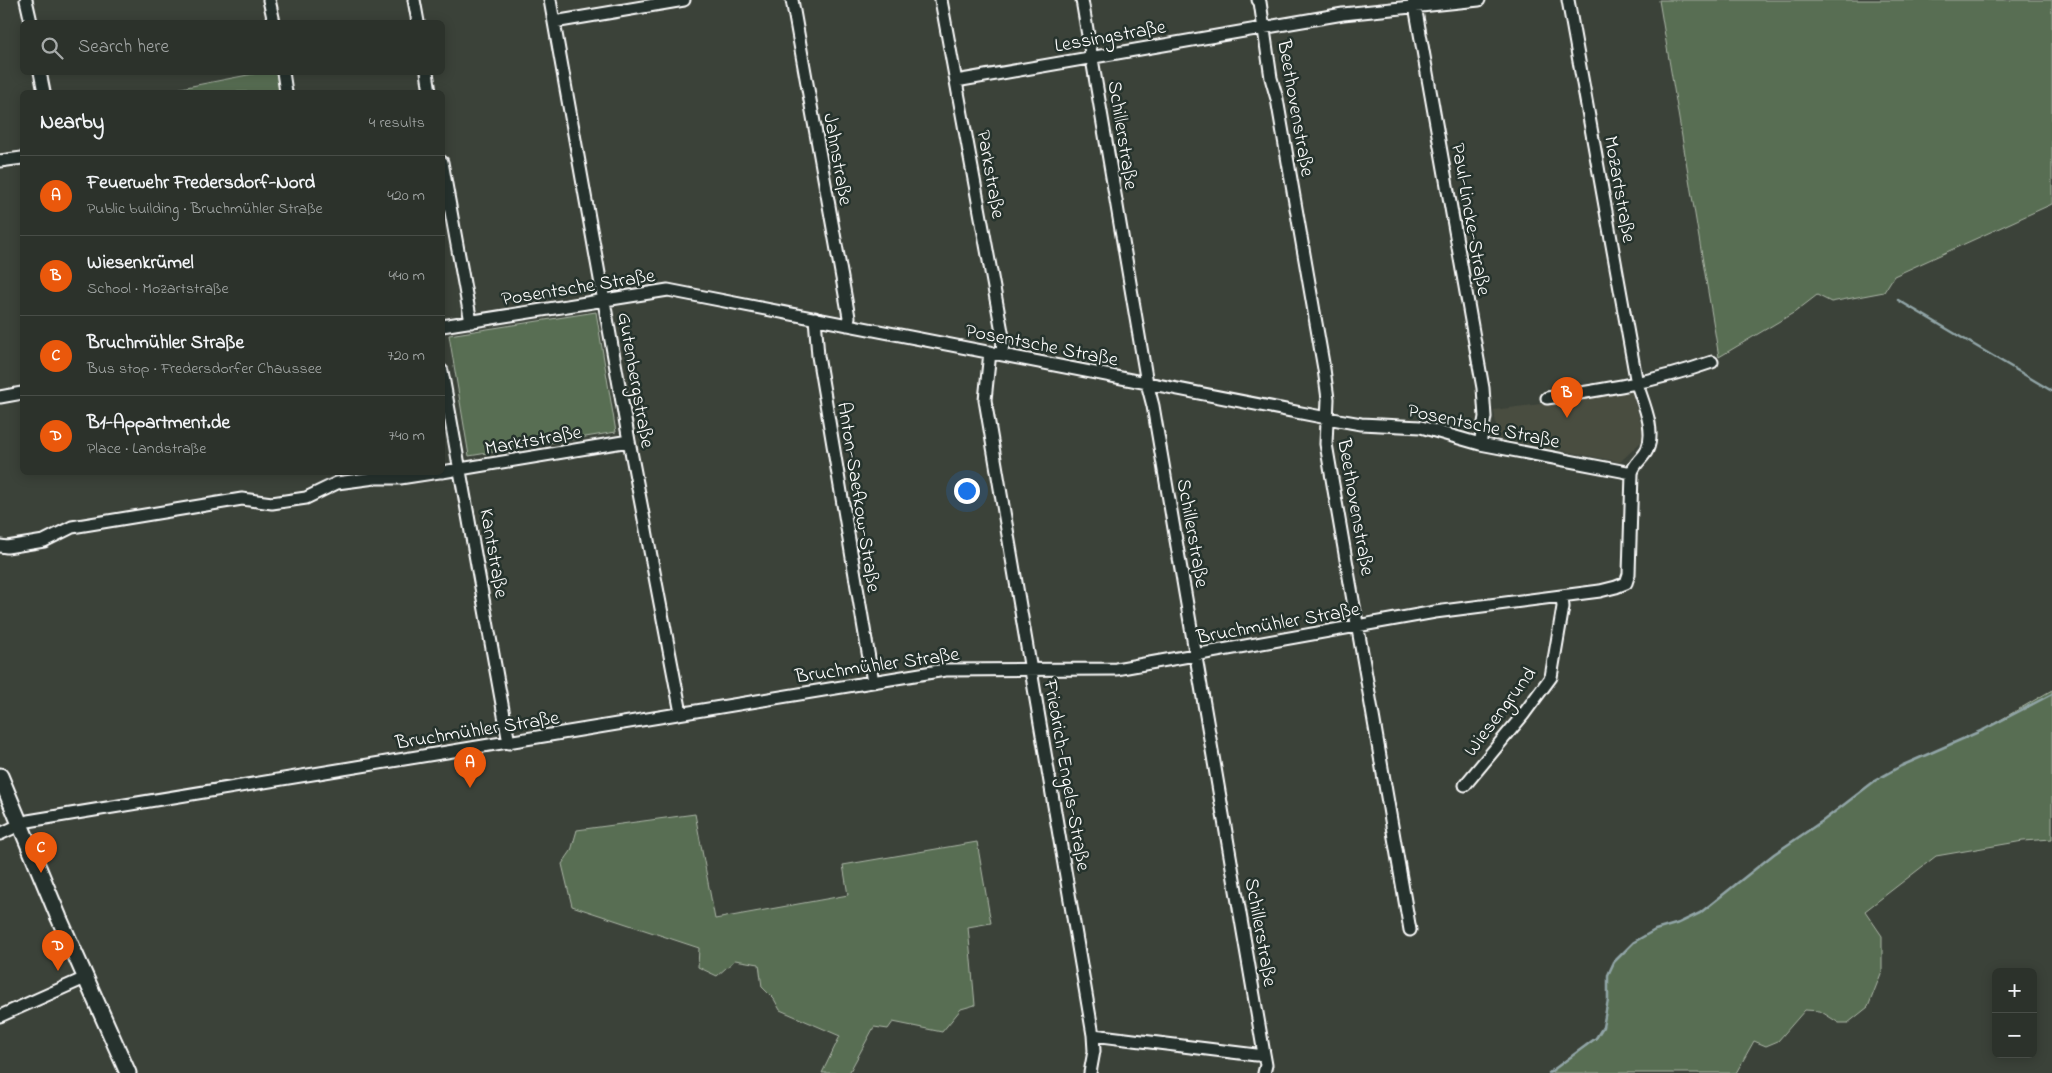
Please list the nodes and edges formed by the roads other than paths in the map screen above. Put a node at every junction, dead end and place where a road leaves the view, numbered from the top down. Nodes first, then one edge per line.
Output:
1 (26, 0) edge
2 (270, 0) edge
3 (414, 0) edge
4 (550, 0) edge
5 (684, 0) edge
6 (792, 0) edge
7 (941, 0) edge
8 (1082, 0) edge
9 (1480, 0) edge
10 (1568, 0) edge
11 (1261, 1) edge
12 (1415, 3) edge
13 (31, 20) edge
14 (274, 20) edge
15 (418, 20) edge
16 (554, 22) junction
17 (1264, 28) junction
18 (1092, 57) junction
19 (41, 75) edge
20 (283, 75) edge
21 (427, 75) edge
22 (956, 81) junction
23 (44, 90) edge
24 (286, 90) edge
25 (430, 90) edge
26 (20, 158) edge
27 (0, 162) edge
28 (445, 179) edge
29 (604, 300) junction
30 (815, 318) junction
31 (471, 322) junction
32 (847, 325) junction
33 (445, 326) edge
34 (990, 352) junction
35 (1002, 355) junction
36 (1712, 362) dead end
37 (1147, 383) junction
38 (1637, 384) junction
39 (445, 386) edge
40 (20, 393) edge
41 (0, 397) edge
42 (1547, 398) dead end
43 (1327, 418) junction
44 (629, 441) junction
45 (1480, 444) junction
46 (461, 469) junction
47 (445, 471) edge
48 (1632, 473) junction
49 (420, 475) edge
50 (0, 546) edge
51 (1562, 596) junction
52 (1358, 627) junction
53 (1197, 655) junction
54 (1031, 670) junction
55 (873, 682) junction
56 (681, 713) junction
57 (509, 742) junction
58 (0, 776) edge
59 (1465, 785) dead end
60 (20, 824) junction
61 (0, 834) edge
62 (1410, 930) dead end
63 (85, 978) junction
64 (0, 1016) edge
65 (1093, 1035) junction
66 (1264, 1054) junction
67 (128, 1073) edge
68 (1090, 1073) edge
69 (1264, 1073) edge

1 - 13 street
2 - 14 street
3 - 15 street
4 - 16 street, Gutenbergstraße
5 - 16 street
6 - 32 street, Jahnstraße
7 - 22 street, Parkstraße
8 - 18 street, Schillerstraße
9 - 12 street, Lessingstraße
10 - 38 street, Mozartstraße
11 - 17 street, Beethovenstraße
12 - 17 street, Lessingstraße
12 - 45 street, Paul-Lincke-Straße
16 - 29 street, Gutenbergstraße
17 - 18 street, Lessingstraße
17 - 43 street, Beethovenstraße
18 - 22 street, Lessingstraße
18 - 37 street, Schillerstraße
19 - 23 street
20 - 24 street
21 - 25 street
22 - 35 street, Parkstraße
26 - 27 street
28 - 31 street
29 - 30 street, Posentsche Straße
29 - 31 street, Posentsche Straße
29 - 44 street, Gutenbergstraße
30 - 32 street, Posentsche Straße
30 - 55 street, Anton-Saefkow-Straße
31 - 33 street, Posentsche Straße
32 - 34 street, Posentsche Straße
34 - 35 street, Posentsche Straße
34 - 54 street, Friedrich-Engels-Straße
35 - 37 street, Posentsche Straße
36 - 38 street
37 - 43 street, Posentsche Straße
37 - 53 street, Schillerstraße
38 - 42 street
38 - 48 street
39 - 46 street, Kantstraße
40 - 41 street
43 - 45 street, Posentsche Straße
43 - 52 street, Beethovenstraße
44 - 46 street, Marktstraße
44 - 56 street, Gutenbergstraße
45 - 48 street, Posentsche Straße
46 - 47 street, Marktstraße
46 - 57 street, Kantstraße
48 - 51 street, Bruchmühler Straße
49 - 50 street, Marktstraße
51 - 52 street, Bruchmühler Straße
51 - 59 street, Wiesengrund
52 - 53 street, Bruchmühler Straße
52 - 62 street, Beethovenstraße
53 - 54 street, Bruchmühler Straße
53 - 66 street, Schillerstraße
54 - 55 street, Bruchmühler Straße
54 - 65 street, Friedrich-Engels-Straße
55 - 56 street, Bruchmühler Straße
56 - 57 street, Bruchmühler Straße
57 - 60 street, Bruchmühler Straße
58 - 60 main road
60 - 61 street, Bruchmühler Straße
60 - 63 main road
63 - 64 street
63 - 67 main road
65 - 66 street
65 - 68 street, Friedrich-Engels-Straße
66 - 69 street, Schillerstraße

